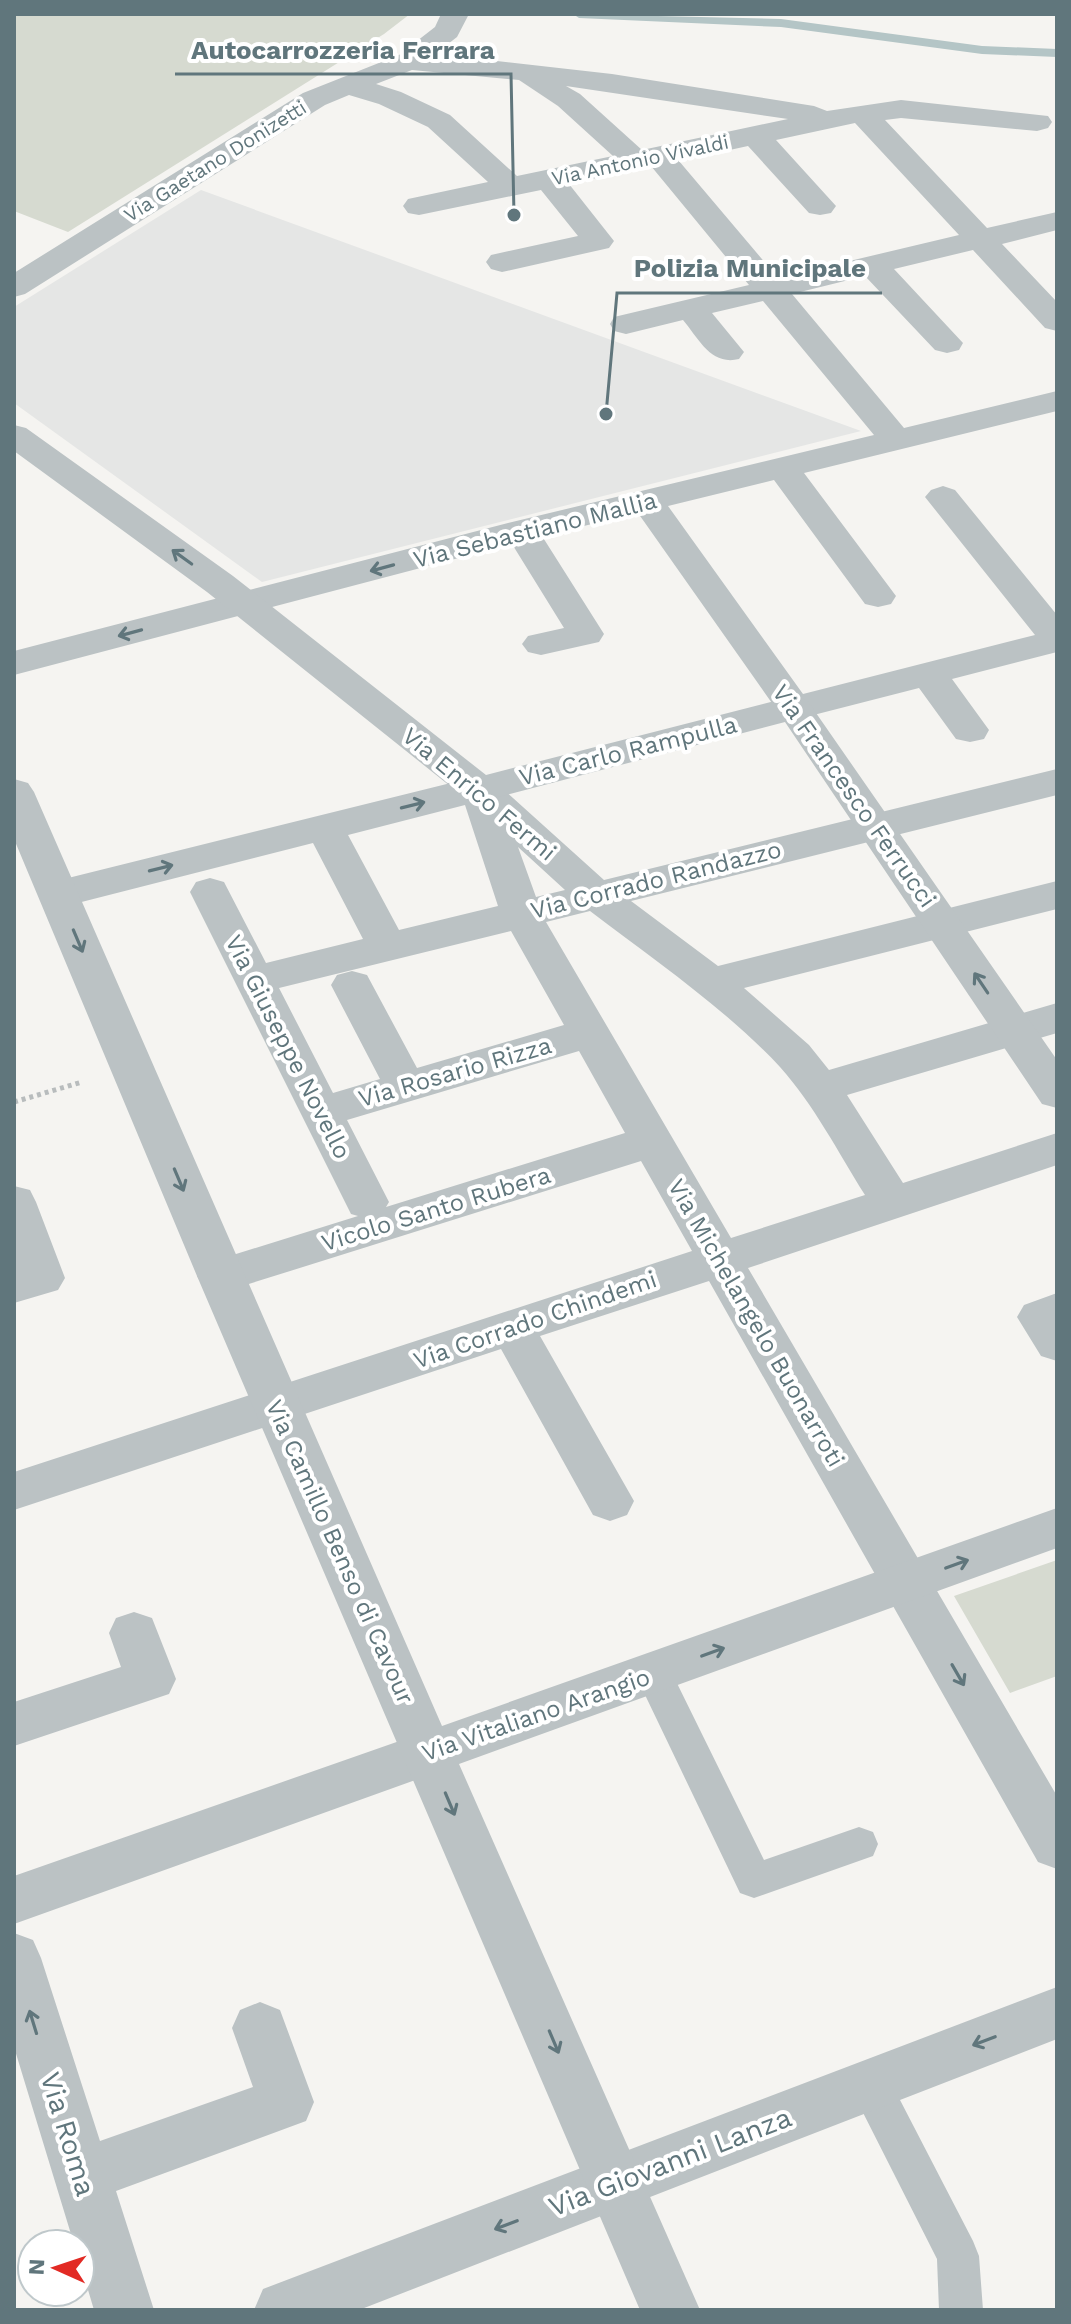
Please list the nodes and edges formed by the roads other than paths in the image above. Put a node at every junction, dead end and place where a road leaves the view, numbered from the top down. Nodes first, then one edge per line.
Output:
1 (455, 14) edge
2 (409, 61) junction
3 (525, 73) junction
4 (350, 86) junction
5 (849, 116) junction
6 (1037, 122) dead end
7 (756, 136) junction
8 (647, 158) junction
9 (549, 179) junction
10 (511, 187) junction
11 (419, 206) dead end
12 (820, 206) dead end
13 (1057, 221) edge
14 (980, 239) junction
15 (502, 262) dead end
16 (872, 265) junction
17 (14, 287) edge
18 (770, 289) junction
19 (690, 308) junction
20 (1057, 321) edge
21 (626, 324) dead end
22 (947, 343) dead end
23 (727, 352) dead end
24 (1057, 401) edge
25 (14, 435) edge
26 (897, 441) junction
27 (783, 468) junction
28 (943, 497) dead end
29 (648, 502) junction
30 (521, 531) junction
31 (878, 596) dead end
32 (244, 604) junction
33 (1057, 640) edge
34 (541, 644) dead end
35 (14, 663) edge
36 (928, 674) junction
37 (794, 708) junction
38 (970, 730) dead end
39 (1057, 782) edge
40 (479, 789) junction
41 (18, 809) edge
42 (877, 826) junction
43 (324, 827) junction
44 (210, 892) dead end
45 (58, 894) junction
46 (595, 894) junction
47 (1057, 895) edge
48 (521, 913) junction
49 (941, 922) junction
50 (387, 946) junction
51 (254, 980) junction
52 (711, 982) junction
53 (352, 985) dead end
54 (1057, 1018) edge
55 (1013, 1031) junction
56 (589, 1033) junction
57 (406, 1087) junction
58 (820, 1088) junction
59 (1057, 1093) edge
60 (321, 1112) junction
61 (652, 1141) junction
62 (1057, 1149) edge
63 (14, 1202) edge
64 (367, 1202) dead end
65 (893, 1203) junction
66 (717, 1258) junction
67 (220, 1276) junction
68 (14, 1286) edge
69 (1057, 1311) edge
70 (512, 1328) junction
71 (1057, 1343) edge
72 (276, 1406) junction
73 (14, 1491) edge
74 (610, 1501) dead end
75 (1057, 1528) edge
76 (905, 1583) junction
77 (134, 1633) dead end
78 (654, 1674) junction
79 (14, 1724) edge
80 (428, 1753) junction
81 (859, 1844) dead end
82 (1057, 1845) edge
83 (14, 1900) edge
84 (14, 1958) edge
85 (1057, 2013) edge
86 (260, 2028) dead end
87 (870, 2085) junction
88 (80, 2176) junction
89 (615, 2183) junction
90 (124, 2310) edge
91 (284, 2310) edge
92 (670, 2310) edge
93 (961, 2310) edge

1 - 2 street, Via Gaetano Donizetti
2 - 3 street
2 - 4 street, Via Gaetano Donizetti
3 - 5 street
3 - 8 street
4 - 10 street
4 - 17 street, Via Gaetano Donizetti
5 - 6 street
5 - 7 street, Via Antonio Vivaldi
5 - 14 street
7 - 8 street, Via Antonio Vivaldi
7 - 12 street
8 - 9 street, Via Antonio Vivaldi
8 - 18 street
9 - 10 street, Via Antonio Vivaldi
9 - 15 street
10 - 11 street, Via Antonio Vivaldi
13 - 14 street
14 - 16 street
14 - 20 street
16 - 18 street
16 - 22 street
18 - 19 street
18 - 26 street
19 - 21 street
19 - 23 street
24 - 26 street, Via Sebastiano Mallia
32 -> 25 street, Via Enrico Fermi
26 - 27 street, Via Sebastiano Mallia
27 - 29 street, Via Sebastiano Mallia
27 - 31 street
28 - 33 street
29 - 30 street, Via Sebastiano Mallia
29 - 37 street, Via Francesco Ferrucci
30 -> 32 street, Via Sebastiano Mallia
30 - 34 street
32 -> 35 street, Via Sebastiano Mallia
32 - 40 street, Via Enrico Fermi
33 - 36 street, Via Carlo Rampulla
36 - 37 street, Via Carlo Rampulla
36 - 38 street
37 - 40 street, Via Carlo Rampulla
37 - 42 street, Via Francesco Ferrucci
39 - 42 street, Via Corrado Randazzo
43 -> 40 street, Via Carlo Rampulla
40 - 46 street, Via Enrico Fermi
40 - 48 street, Via Michelangelo Buonarroti
41 - 45 street, Via Camillo Benso di Cavour
42 - 46 street, Via Corrado Randazzo
42 - 49 street, Via Francesco Ferrucci
45 -> 43 street, Via Carlo Rampulla
43 - 50 street
44 - 51 street, Via Giuseppe Novello
45 -> 67 street, Via Camillo Benso di Cavour
46 - 48 street, Via Corrado Randazzo
46 - 52 street, Via Enrico Fermi
47 - 49 street
48 - 50 street, Via Corrado Randazzo
48 - 56 street, Via Michelangelo Buonarroti
49 - 52 street
55 -> 49 street, Via Francesco Ferrucci
50 - 51 street, Via Corrado Randazzo
51 - 60 street, Via Giuseppe Novello
52 - 58 street, Via Enrico Fermi
53 - 57 street
54 - 55 street
55 - 58 street
55 - 59 street, Via Francesco Ferrucci
56 - 57 street, Via Rosario Rizza
56 - 61 street, Via Michelangelo Buonarroti
57 - 60 street, Via Rosario Rizza
58 - 65 street, Via Enrico Fermi
60 - 64 street, Via Giuseppe Novello
61 - 66 street, Via Michelangelo Buonarroti
61 - 67 street, Vicolo Santo Rubera
62 - 65 street, Via Corrado Chindemi
63 - 68 street
65 - 66 street, Via Corrado Chindemi
66 - 70 street, Via Corrado Chindemi
66 - 76 street, Via Michelangelo Buonarroti
67 - 72 street, Via Camillo Benso di Cavour
69 - 71 street
70 - 72 street, Via Corrado Chindemi
70 - 74 street
72 - 73 street, Via Corrado Chindemi
72 - 80 street, Via Camillo Benso di Cavour
76 -> 75 street, Via Vitaliano Arangio
78 -> 76 street, Via Vitaliano Arangio
76 -> 82 street, Via Michelangelo Buonarroti
77 - 79 street
78 - 80 street, Via Vitaliano Arangio
78 - 81 lane
80 - 83 street, Via Vitaliano Arangio
80 -> 89 street, Via Camillo Benso di Cavour
88 -> 84 street, Via Roma
85 -> 87 street, Via Giovanni Lanza
86 - 88 street
87 - 89 street, Via Giovanni Lanza
87 - 93 lane
88 - 90 street, Via Roma
89 -> 91 street, Via Giovanni Lanza
89 - 92 street, Via Camillo Benso di Cavour

